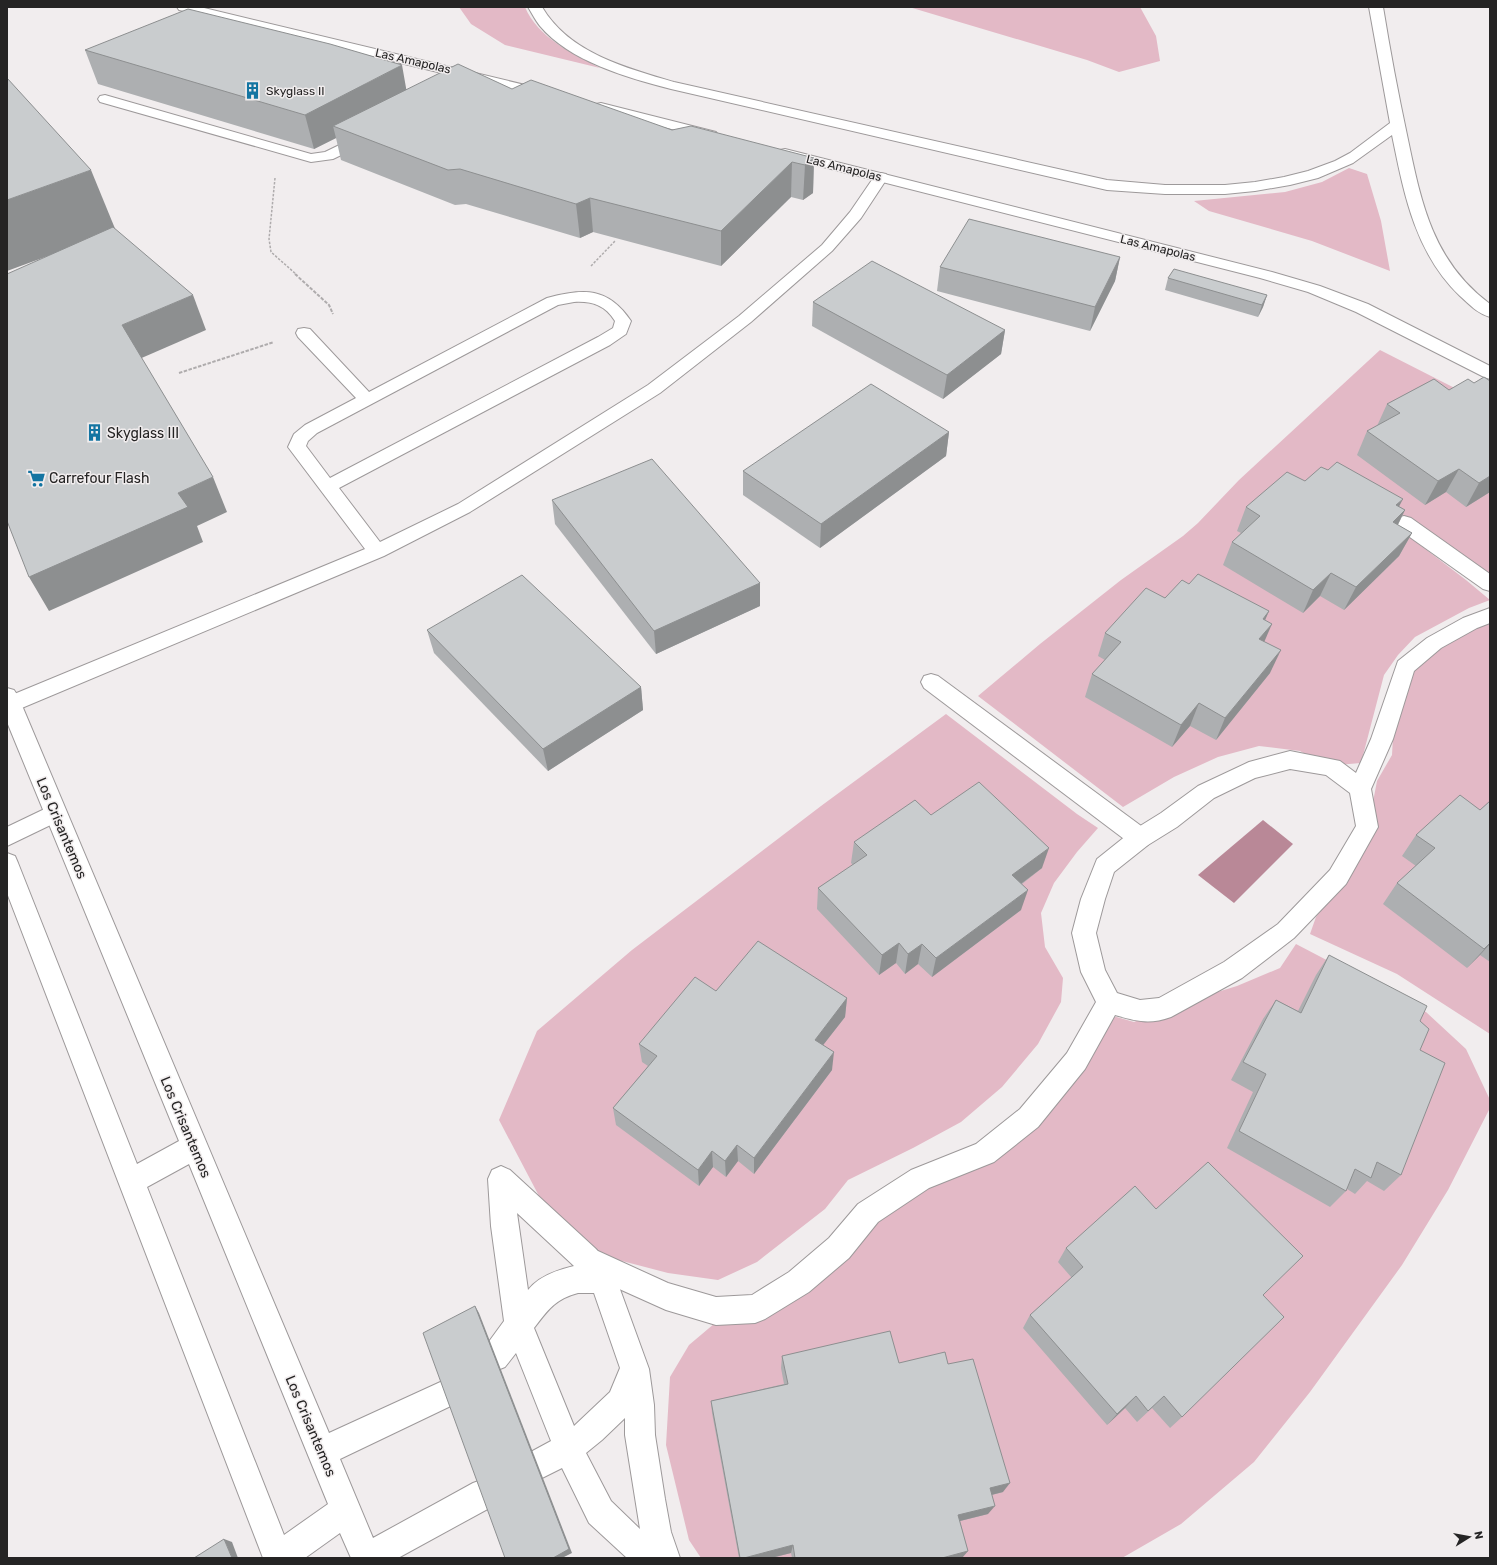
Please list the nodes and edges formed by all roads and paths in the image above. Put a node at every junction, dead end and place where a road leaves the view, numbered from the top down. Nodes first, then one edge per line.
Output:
1 (184, 7) edge
2 (534, 7) edge
3 (1376, 7) edge
4 (477, 77) junction
5 (465, 87) edge
6 (561, 97) edge
7 (105, 99) dead end
8 (584, 103) edge
9 (1397, 124) junction
10 (377, 133) edge
11 (728, 139) edge
12 (774, 150) edge
13 (275, 172) dead end
14 (881, 177) junction
15 (1490, 312) edge
16 (304, 333) junction
17 (179, 373) dead end
18 (1490, 373) edge
19 (367, 400) junction
20 (327, 486) junction
21 (1404, 522) edge
22 (377, 551) junction
23 (1490, 584) edge
24 (1490, 615) edge
25 (931, 682) dead end
26 (9, 700) edge
27 (1360, 789) junction
28 (55, 813) junction
29 (7, 837) edge
30 (1140, 838) junction
31 (7, 863) edge
32 (1109, 1002) junction
33 (195, 1148) junction
34 (131, 1181) junction
35 (594, 1270) junction
36 (519, 1326) junction
37 (495, 1357) edge
38 (635, 1369) junction
39 (447, 1393) edge
40 (568, 1448) junction
41 (322, 1452) junction
42 (538, 1465) edge
43 (484, 1494) edge
44 (346, 1510) junction
45 (278, 1558) edge
46 (366, 1558) edge
47 (649, 1558) edge
48 (665, 1558) edge

1 - 4 street, Las Amapolas
2 - 9 street
3 - 9 street
4 - 5 lane
4 - 6 street, Las Amapolas
7 - 10 lane
8 - 11 street
9 - 15 street
12 - 14 street, Las Amapolas
13 - 16 path
14 - 18 street, Las Amapolas
14 - 22 lane
16 - 17 path
16 - 19 lane
19 - 20 lane
19 - 20 lane
20 - 22 lane
21 - 23 street
22 - 26 lane
24 - 27 street
25 - 30 street
26 - 28 street, Los Crisantemos
27 - 30 street
27 - 32 street
28 - 29 lane
28 - 33 street, Los Crisantemos
30 - 32 street
31 - 34 street
32 - 35 street
33 - 34 street
33 - 41 street, Los Crisantemos
34 - 45 street
35 - 36 street
35 - 36 street
35 - 38 street
36 - 37 street
36 - 40 street
38 - 40 street
38 - 48 street
39 - 41 street
40 - 42 street
40 - 47 street
41 - 44 street, Los Crisantemos
43 - 46 street
44 - 45 street
44 - 46 street, Los Crisantemos

